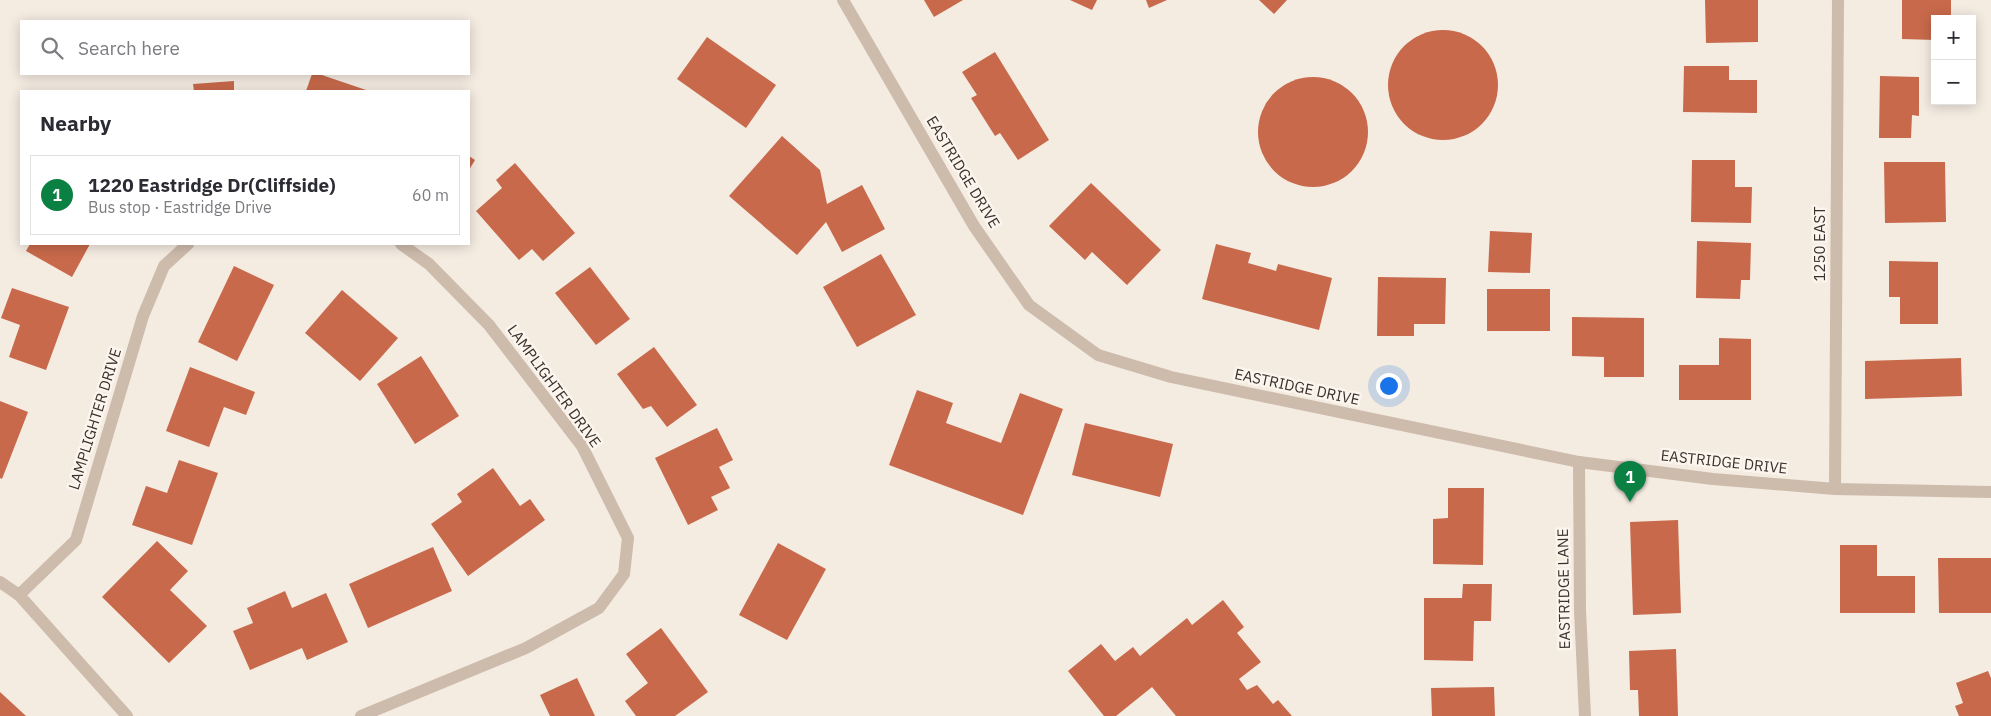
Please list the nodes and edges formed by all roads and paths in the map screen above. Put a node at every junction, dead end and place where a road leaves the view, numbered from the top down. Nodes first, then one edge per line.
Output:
1 (843, 0) edge
2 (1838, 0) edge
3 (187, 245) edge
4 (402, 245) edge
5 (1579, 462) junction
6 (1835, 489) junction
7 (1991, 492) edge
8 (0, 582) edge
9 (19, 595) junction
10 (127, 716) edge
11 (361, 716) edge
12 (1585, 716) edge

1 - 5 street, EASTRIDGE DRIVE
2 - 6 street, 1250 EAST
3 - 9 street, LAMPLIGHTER DRIVE
4 - 11 street, LAMPLIGHTER DRIVE
5 - 6 street, EASTRIDGE DRIVE
5 - 12 street, EASTRIDGE LANE
6 - 7 street, EASTRIDGE DRIVE
8 - 9 street
9 - 10 street

